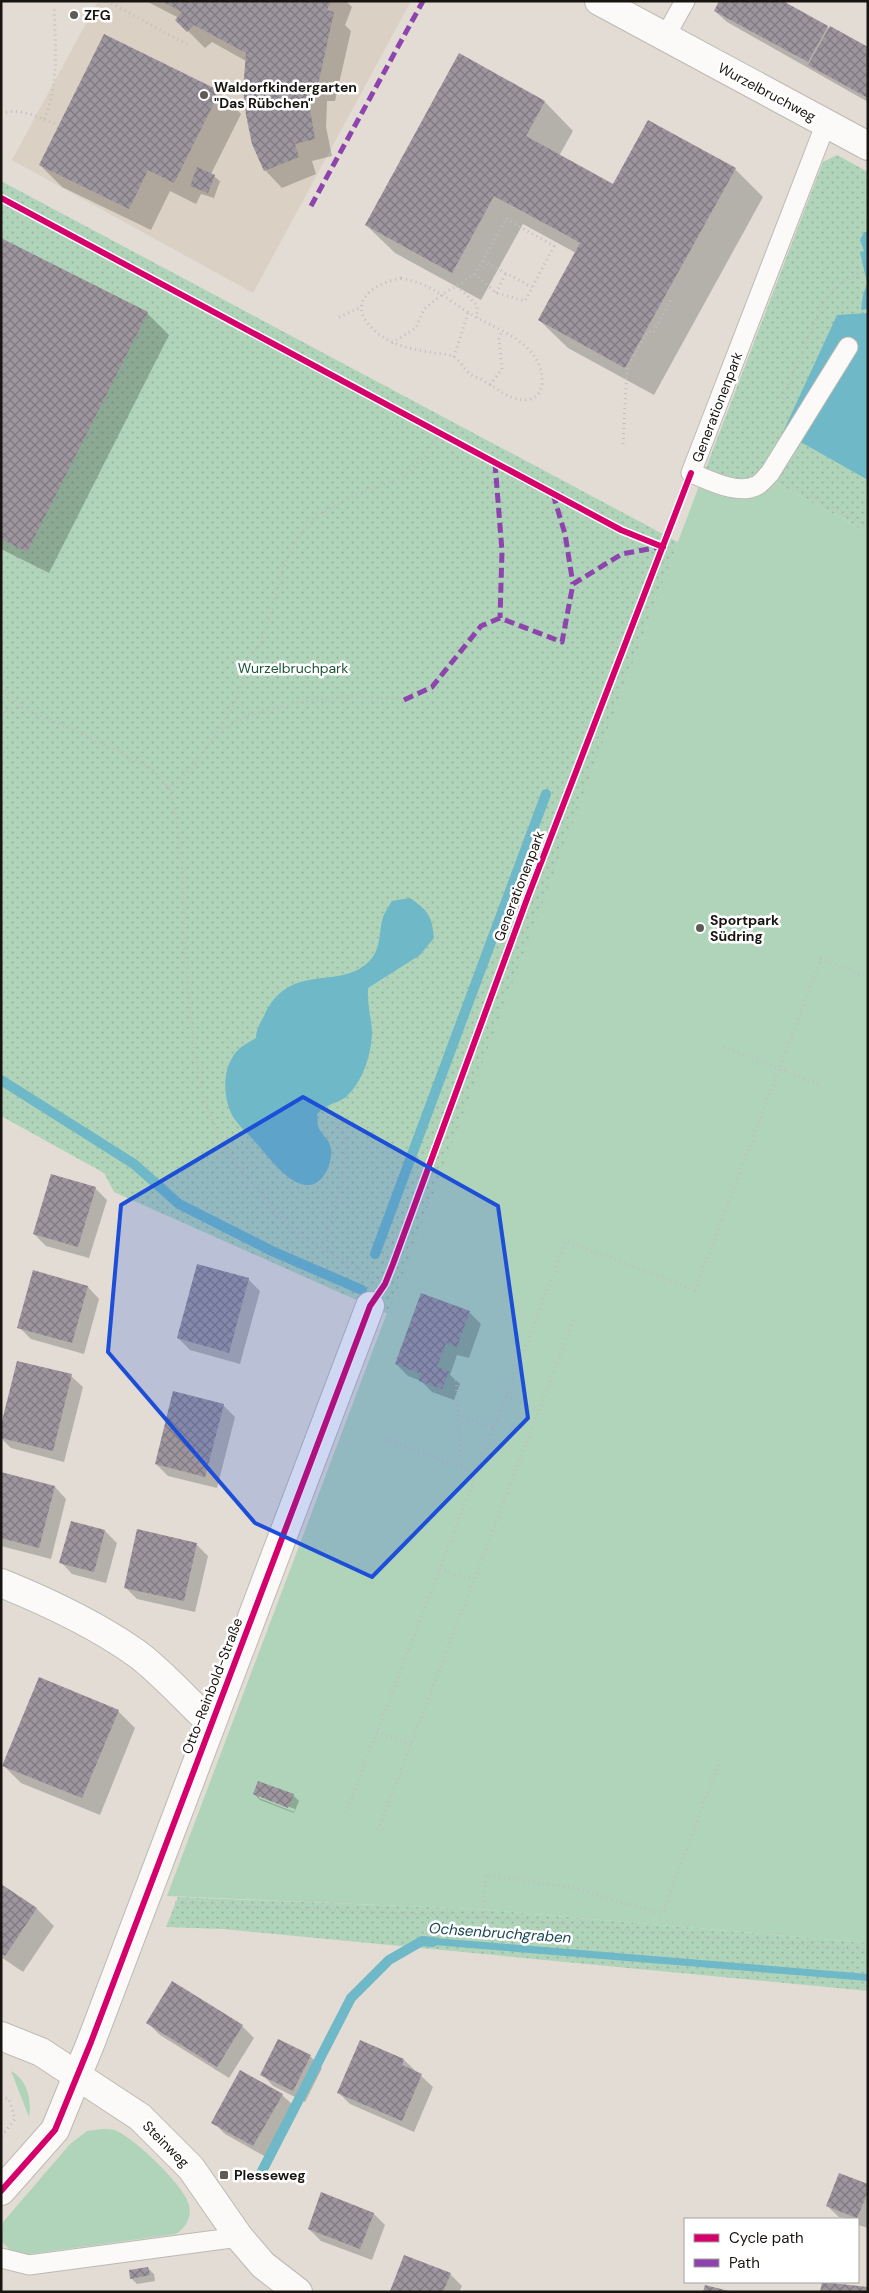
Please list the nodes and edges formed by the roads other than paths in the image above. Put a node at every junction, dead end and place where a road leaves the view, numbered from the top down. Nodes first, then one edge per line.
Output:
1 (599, 1) edge
2 (685, 1) edge
3 (665, 37) junction
4 (826, 123) junction
5 (868, 146) edge
6 (848, 347) dead end
7 (377, 1295) road end
8 (1, 1583) edge
9 (211, 1723) junction
10 (1, 2036) edge
11 (76, 2076) junction
12 (1, 2190) edge
13 (239, 2237) junction
14 (1, 2258) edge
15 (298, 2292) edge

1 - 3 street, Wurzelbruchweg
2 - 3 lane
3 - 4 street, Wurzelbruchweg
4 - 5 street, Wurzelbruchweg
4 - 6 lane, Generationenpark
7 - 9 street, Otto-Reinbold-Straße
8 - 9 street
9 - 11 street, Otto-Reinbold-Straße
10 - 11 street, Steinweg
11 - 12 street
11 - 13 street, Steinweg
13 - 14 lane
13 - 15 street, Steinweg

